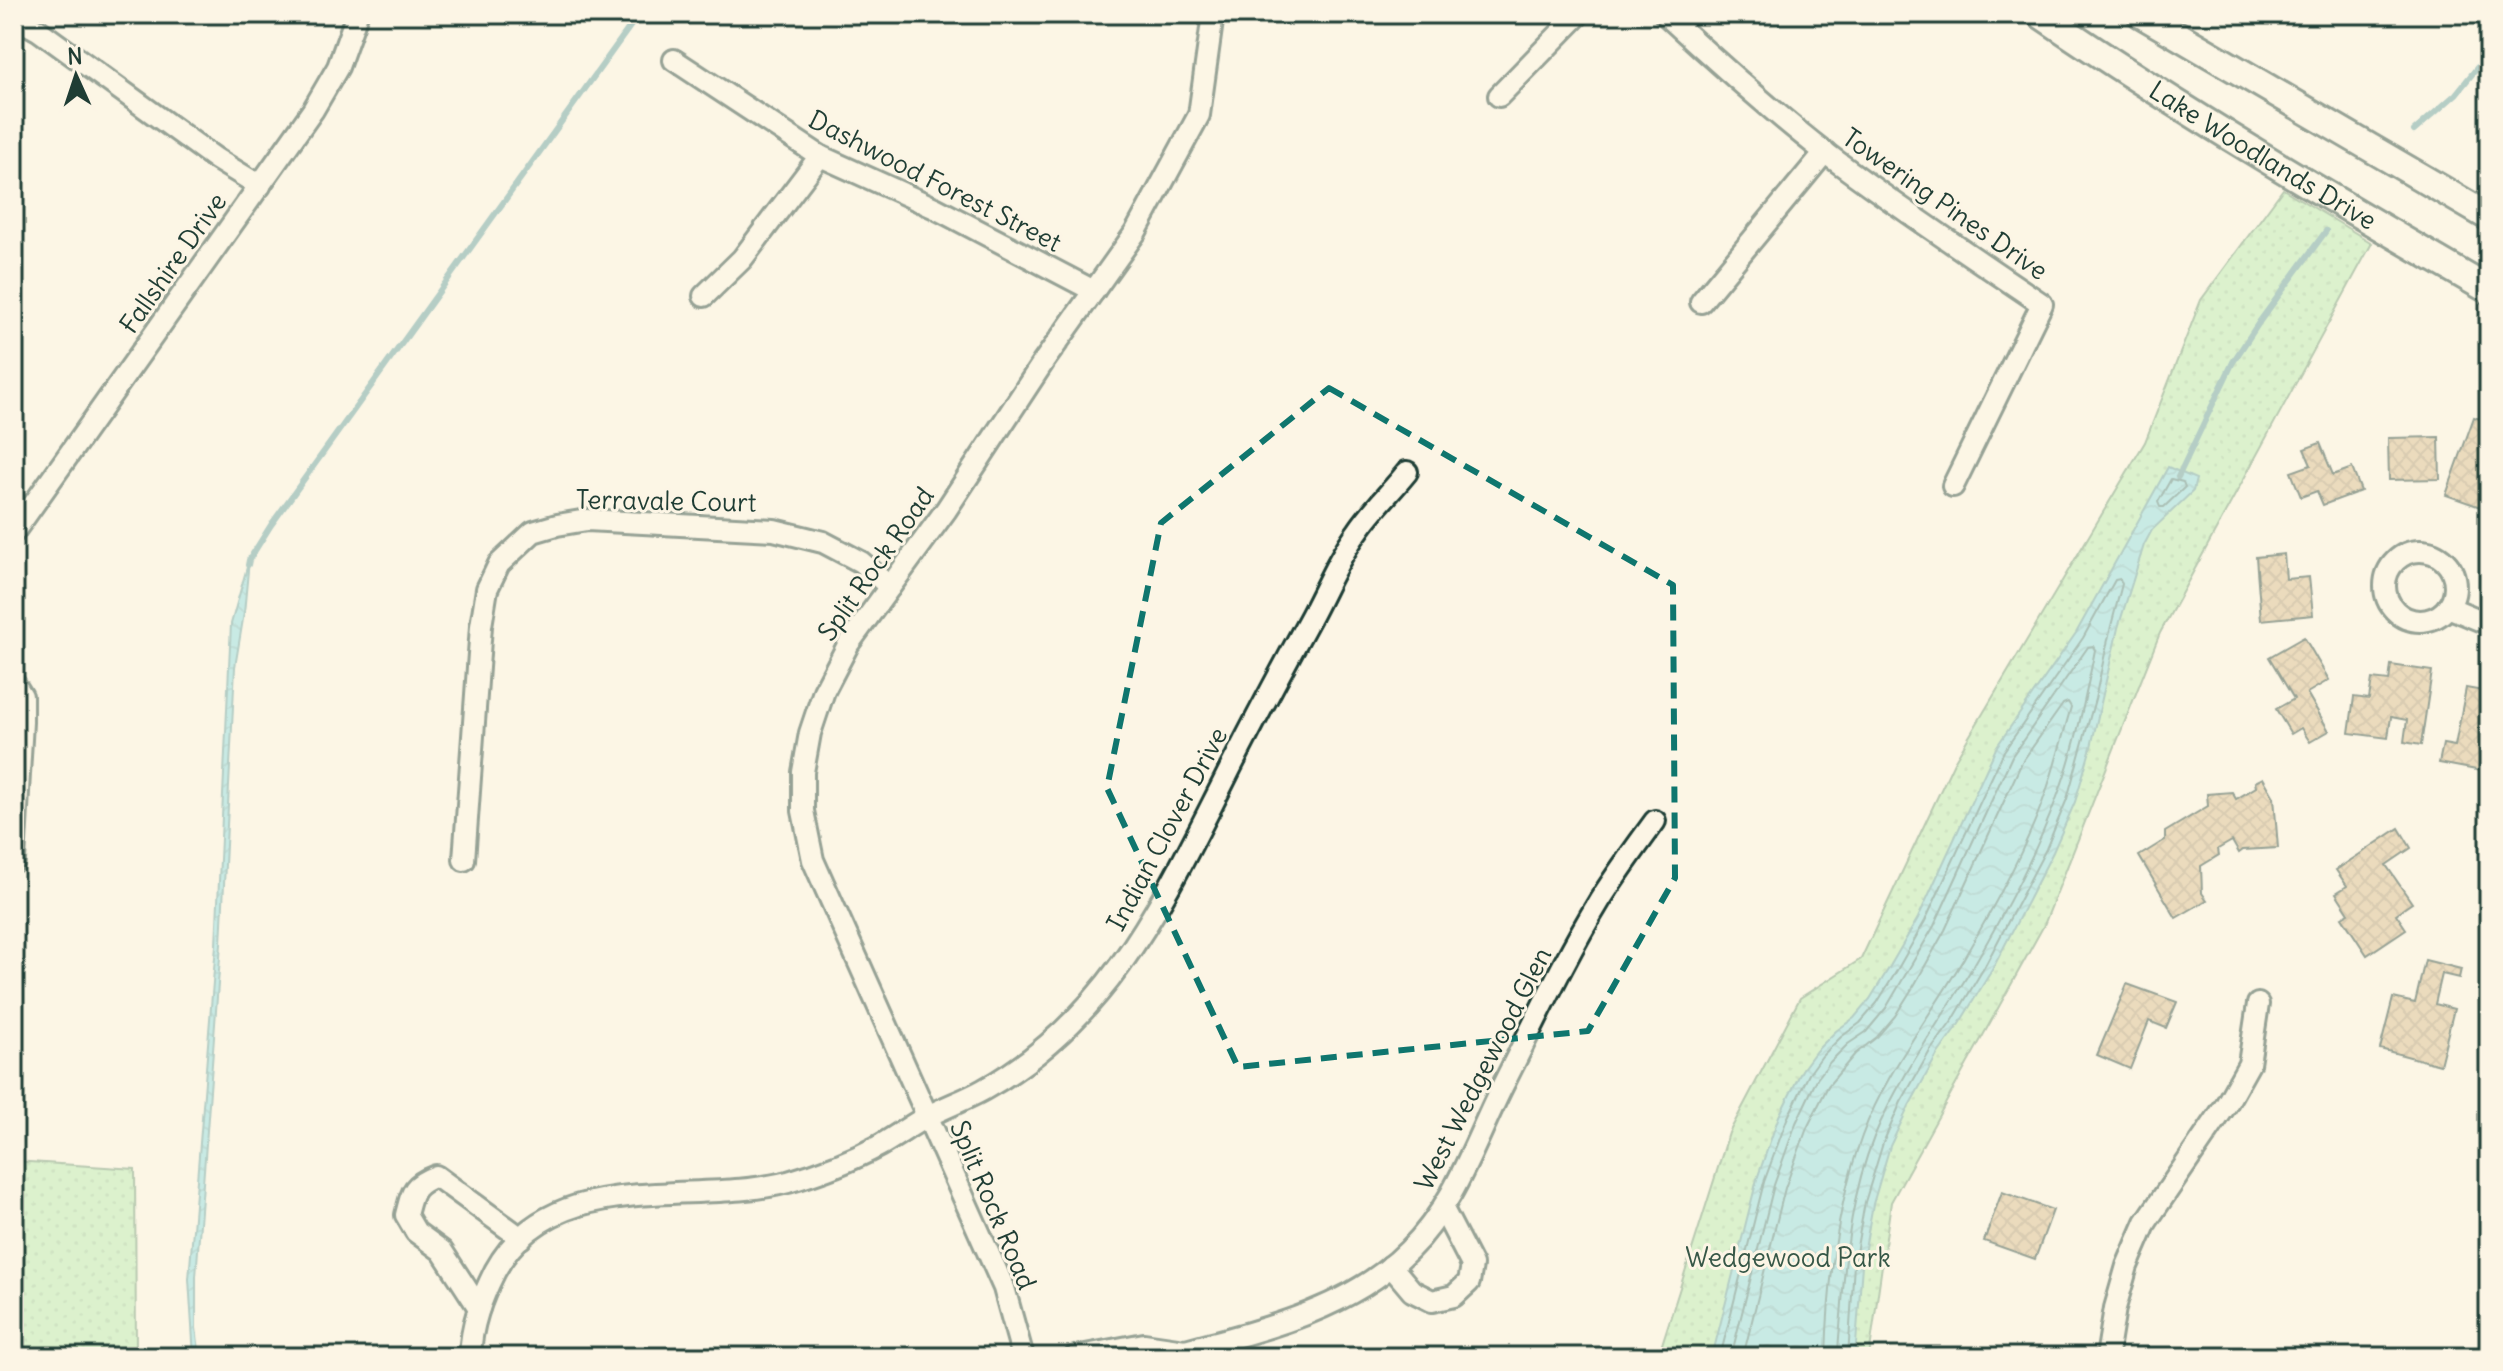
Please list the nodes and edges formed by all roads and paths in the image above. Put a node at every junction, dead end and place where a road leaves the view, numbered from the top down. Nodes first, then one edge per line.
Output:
1 (357, 14) edge
2 (1579, 14) edge
3 (1665, 14) edge
4 (2040, 14) edge
5 (2141, 14) edge
6 (1208, 16) edge
7 (14, 17) edge
8 (674, 60) dead end
9 (1499, 96) dead end
10 (1825, 152) junction
11 (820, 156) junction
12 (260, 186) junction
13 (2489, 217) edge
14 (2489, 290) edge
15 (1094, 291) junction
16 (704, 296) dead end
17 (1701, 302) dead end
18 (1407, 472) dead end
19 (1953, 486) dead end
20 (14, 532) edge
21 (890, 587) junction
22 (2448, 607) dead end
23 (2489, 624) edge
24 (14, 683) edge
25 (1655, 821) dead end
26 (464, 860) dead end
27 (14, 861) edge
28 (2258, 1004) dead end
29 (927, 1117) junction
30 (1443, 1209) junction
31 (521, 1238) junction
32 (1391, 1266) junction
33 (479, 1308) junction
34 (1180, 1354) edge
35 (470, 1357) edge
36 (1023, 1357) edge
37 (1075, 1357) edge
38 (2107, 1357) edge

1 - 12 street, Fallshire Drive
2 - 9 street
3 - 10 street, Towering Pines Drive
4 - 14 main road, Lake Woodlands Drive
5 - 13 main road
6 - 15 street, Split Rock Road
7 - 12 street
8 - 11 street, Dashwood Forest Street
10 - 17 street
10 - 19 street, Towering Pines Drive
11 - 15 street, Dashwood Forest Street
11 - 16 street
12 - 20 street, Fallshire Drive
15 - 21 street, Split Rock Road
18 - 29 street, Indian Clover Drive
21 - 26 street, Terravale Court
21 - 29 street, Split Rock Road
22 - 23 street
24 - 27 street
25 - 30 street, West Wedgewood Glen
28 - 38 street
29 - 31 street, Indian Clover Drive
29 - 36 street, Split Rock Road
30 - 32 street, West Wedgewood Glen
30 - 32 street
31 - 33 street, Indian Clover Drive
31 - 33 street
32 - 34 street, West Wedgewood Glen
33 - 35 street, Indian Clover Drive
34 - 37 street, West Wedgewood Glen

